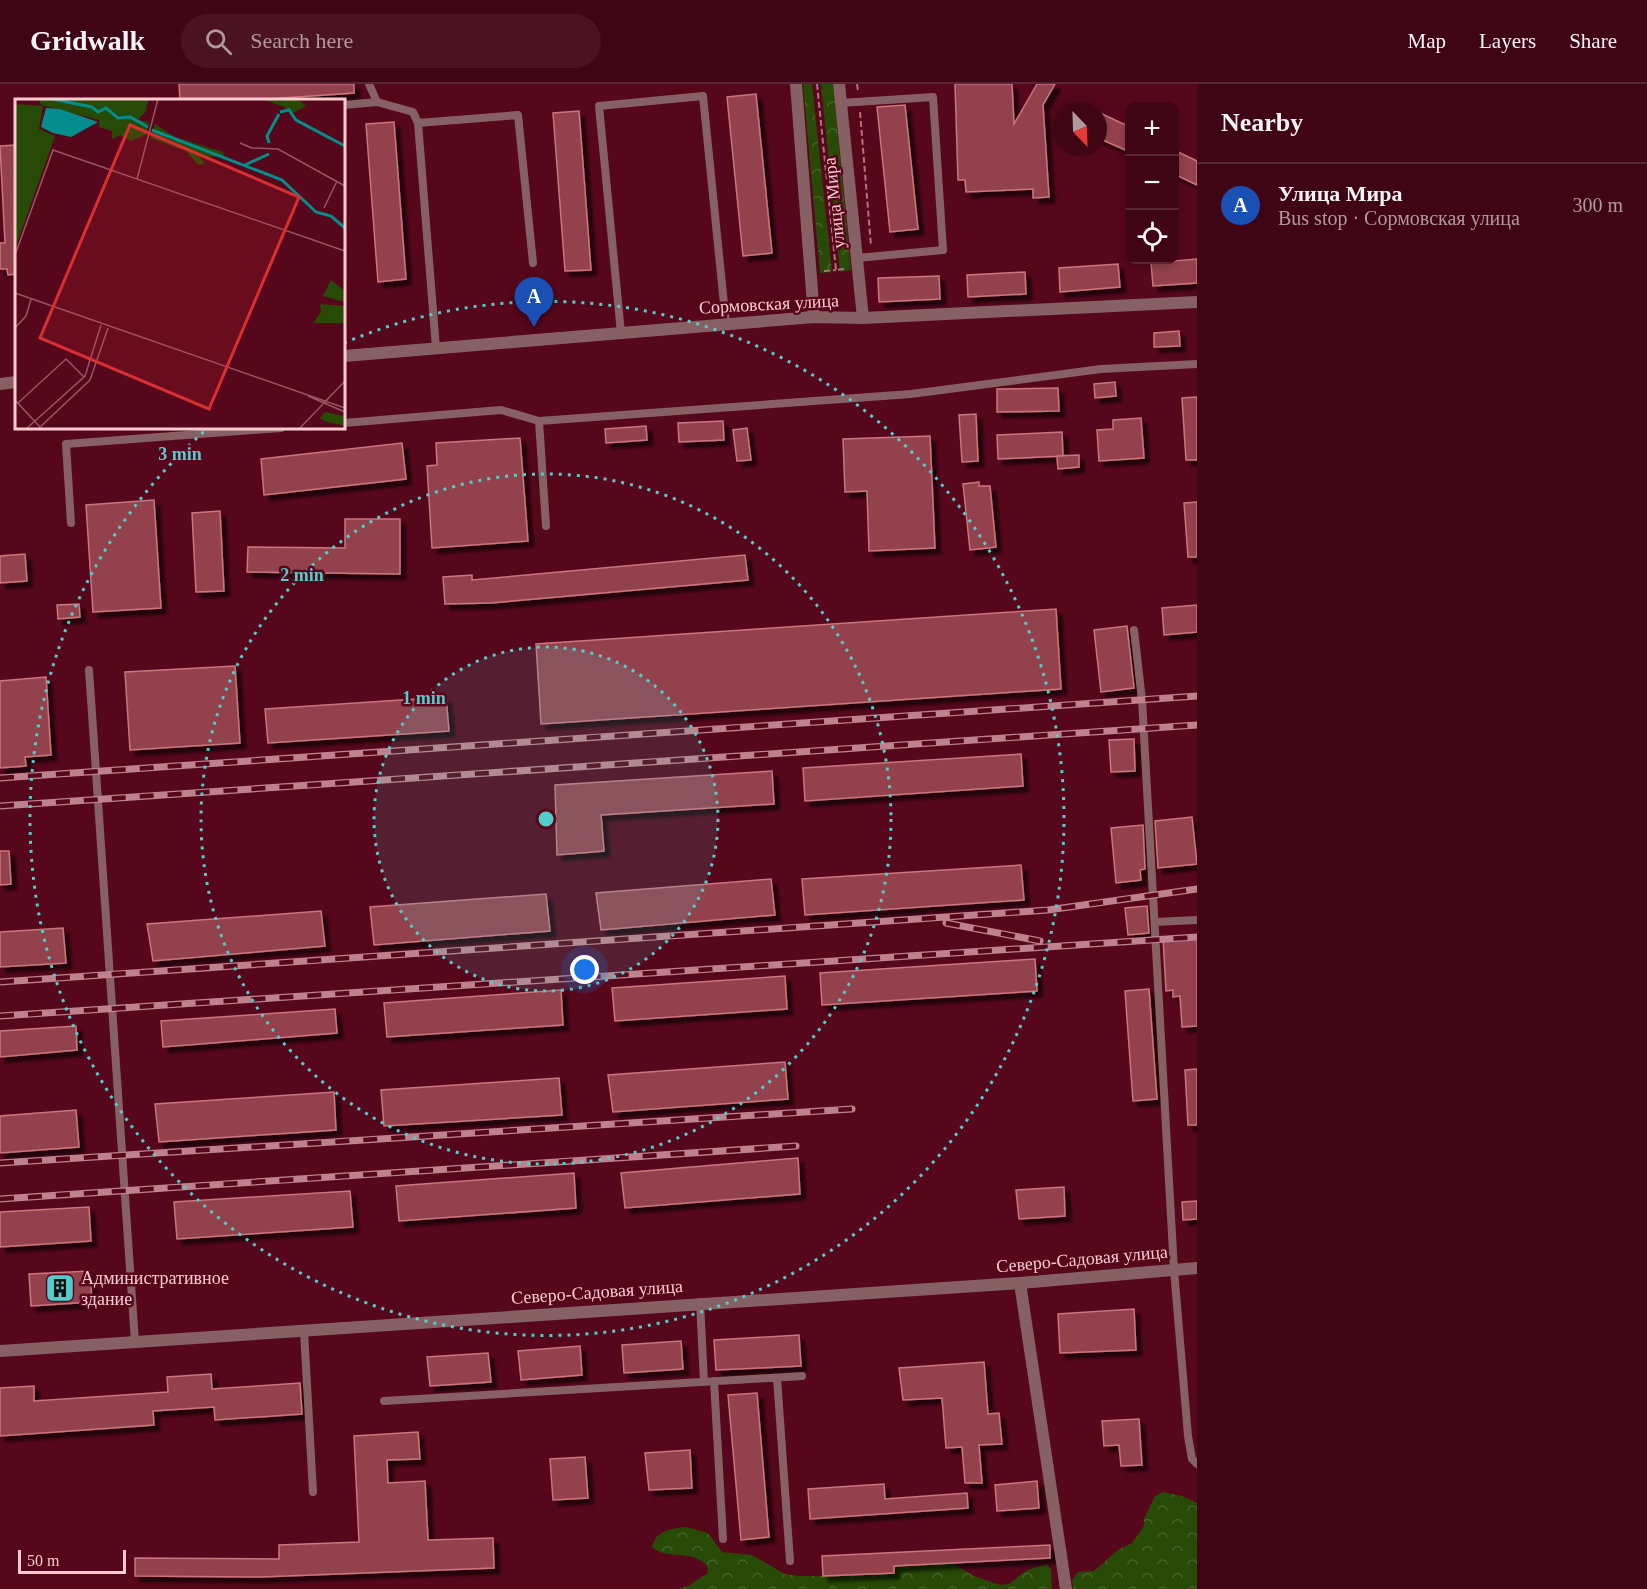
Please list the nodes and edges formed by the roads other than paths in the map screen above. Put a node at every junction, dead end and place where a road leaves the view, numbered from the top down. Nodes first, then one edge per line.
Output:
1 (369, 84) edge
2 (796, 84) edge
3 (839, 84) edge
4 (377, 102) junction
5 (841, 103) junction
6 (345, 105) edge
7 (418, 123) junction
8 (533, 263) dead end
9 (854, 263) junction
10 (1197, 302) edge
11 (814, 317) junction
12 (864, 318) junction
13 (726, 324) junction
14 (621, 333) junction
15 (436, 348) junction
16 (345, 356) edge
17 (1197, 364) edge
18 (15, 382) edge
19 (0, 384) edge
20 (539, 421) junction
21 (345, 423) edge
22 (268, 429) edge
23 (71, 523) dead end
24 (546, 526) dead end
25 (1134, 630) dead end
26 (90, 670) dead end
27 (1197, 920) edge
28 (1155, 922) junction
29 (1197, 1268) edge
30 (1174, 1270) junction
31 (1020, 1283) junction
32 (700, 1302) junction
33 (304, 1330) junction
34 (135, 1342) junction
35 (0, 1351) edge
36 (801, 1376) dead end
37 (777, 1378) junction
38 (709, 1381) junction
39 (384, 1401) dead end
40 (1197, 1464) edge
41 (313, 1492) dead end
42 (723, 1539) dead end
43 (790, 1561) dead end
44 (1066, 1589) edge

1 - 4 lane
2 - 11 street, улица Мира
3 - 5 street, улица Мира
4 - 6 lane
4 - 7 lane
5 - 9 street, улица Мира
5 - 9 lane
7 - 8 lane
7 - 15 lane
9 - 12 street, улица Мира
10 - 12 street, Сормовская улица
11 - 12 street, Сормовская улица
11 - 13 street, Сормовская улица
13 - 14 street, Сормовская улица
13 - 14 lane
14 - 15 street, Сормовская улица
15 - 16 street, Сормовская улица
17 - 20 lane
18 - 19 street
20 - 21 lane
20 - 24 lane
22 - 23 lane
25 - 28 lane
26 - 34 lane
27 - 28 lane
28 - 30 lane
29 - 30 street, Северо-Садовая улица
30 - 31 street, Северо-Садовая улица
30 - 40 lane
31 - 32 street, Северо-Садовая улица
31 - 44 street
32 - 33 street, Северо-Садовая улица
32 - 38 lane
33 - 34 street, Северо-Садовая улица
33 - 41 lane
34 - 35 street, Северо-Садовая улица
36 - 37 lane
37 - 38 lane
37 - 43 lane
38 - 39 lane
38 - 42 lane

